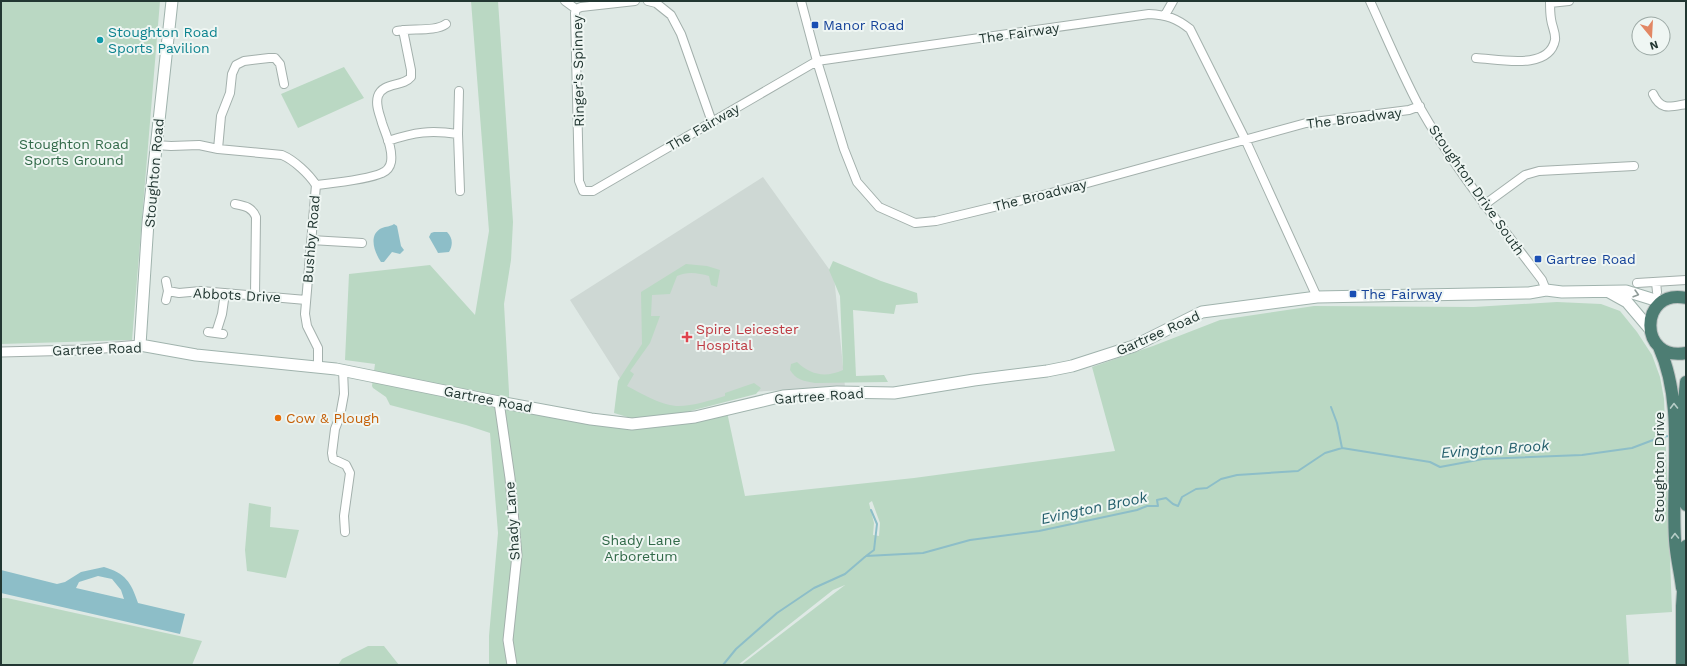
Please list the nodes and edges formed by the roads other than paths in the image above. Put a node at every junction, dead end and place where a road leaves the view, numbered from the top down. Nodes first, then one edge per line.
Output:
1 (172, 1) edge
2 (565, 1) edge
3 (635, 1) edge
4 (801, 1) edge
5 (1173, 1) edge
6 (1370, 1) edge
7 (1568, 1) edge
8 (656, 2) edge
9 (1550, 2) edge
10 (576, 9) junction
11 (1165, 15) junction
12 (446, 24) dead end
13 (1476, 58) dead end
14 (817, 61) junction
15 (284, 84) dead end
16 (459, 92) dead end
17 (1653, 94) dead end
18 (1686, 104) edge
19 (1420, 106) junction
20 (712, 122) junction
21 (458, 134) junction
22 (1245, 139) junction
23 (388, 141) junction
24 (156, 145) junction
25 (218, 149) junction
26 (1634, 166) dead end
27 (316, 185) junction
28 (460, 191) dead end
29 (583, 191) joint
30 (235, 204) dead end
31 (1484, 205) junction
32 (311, 240) junction
33 (362, 245) dead end
34 (1686, 280) edge
35 (166, 281) dead end
36 (1656, 282) junction
37 (1637, 283) dead end
38 (1546, 290) junction
39 (168, 291) junction
40 (1608, 292) junction
41 (225, 293) junction
42 (255, 295) junction
43 (1660, 296) junction
44 (1317, 297) junction
45 (1686, 298) edge
46 (166, 300) dead end
47 (306, 300) junction
48 (1649, 328) junction
49 (208, 332) dead end
50 (140, 345) junction
51 (1659, 347) junction
52 (1, 352) edge
53 (1686, 353) edge
54 (318, 366) junction
55 (343, 370) junction
56 (1686, 382) edge
57 (499, 402) junction
58 (1686, 505) edge
59 (347, 527) dead end
60 (1686, 546) edge
61 (1682, 588) junction
62 (512, 665) edge
63 (1682, 665) edge

1 - 24 main road, Stoughton Road
2 - 10 street
3 - 10 street, Ringer's Spinney
4 - 14 street, The Broadway
5 - 11 street
6 - 19 street, Stoughton Drive South
7 - 9 street
8 - 20 street
9 - 13 street
10 - 29 street, Ringer's Spinney
11 - 14 street, The Fairway
11 - 22 street, The Fairway
12 - 23 street
14 - 20 street, The Fairway
14 - 22 street, The Broadway
15 - 25 street
16 - 21 street
17 - 18 street
19 - 22 street, The Broadway
19 - 31 street, Stoughton Drive South
20 - 29 street, The Fairway
21 - 23 street
21 - 28 street
22 - 44 street, The Fairway
23 - 27 street
24 - 25 street, Bushby Road
24 - 50 main road, Stoughton Road
25 - 27 street, Bushby Road
26 - 31 street
27 - 32 street, Bushby Road
30 - 42 street
31 - 38 street, Stoughton Drive South
32 - 33 street
32 - 47 street, Bushby Road
34 - 36 street
35 - 39 street
36 - 37 street
36 - 43 street
38 - 40 main road, Gartree Road
38 - 44 main road, Gartree Road
39 - 41 street, Abbots Drive
39 - 46 street
40 -> 43 main road, Gartree Road
40 - 48 main road, Gartree Road
41 - 42 street, Abbots Drive
41 - 49 street
42 - 47 street, Abbots Drive
43 - 45 highway
43 - 48 highway
44 - 57 main road, Gartree Road
47 - 54 street, Bushby Road
48 - 51 highway, Stoughton Drive
50 - 52 street, Gartree Road
50 - 54 main road, Gartree Road
51 - 53 highway
61 -> 51 highway, Stoughton Drive
54 - 55 main road, Gartree Road
55 - 57 main road, Gartree Road
55 - 59 street
56 - 58 highway, Stoughton Drive
57 - 62 street, Shady Lane
60 - 61 highway, Stoughton Drive
61 - 63 highway, Stoughton Drive

